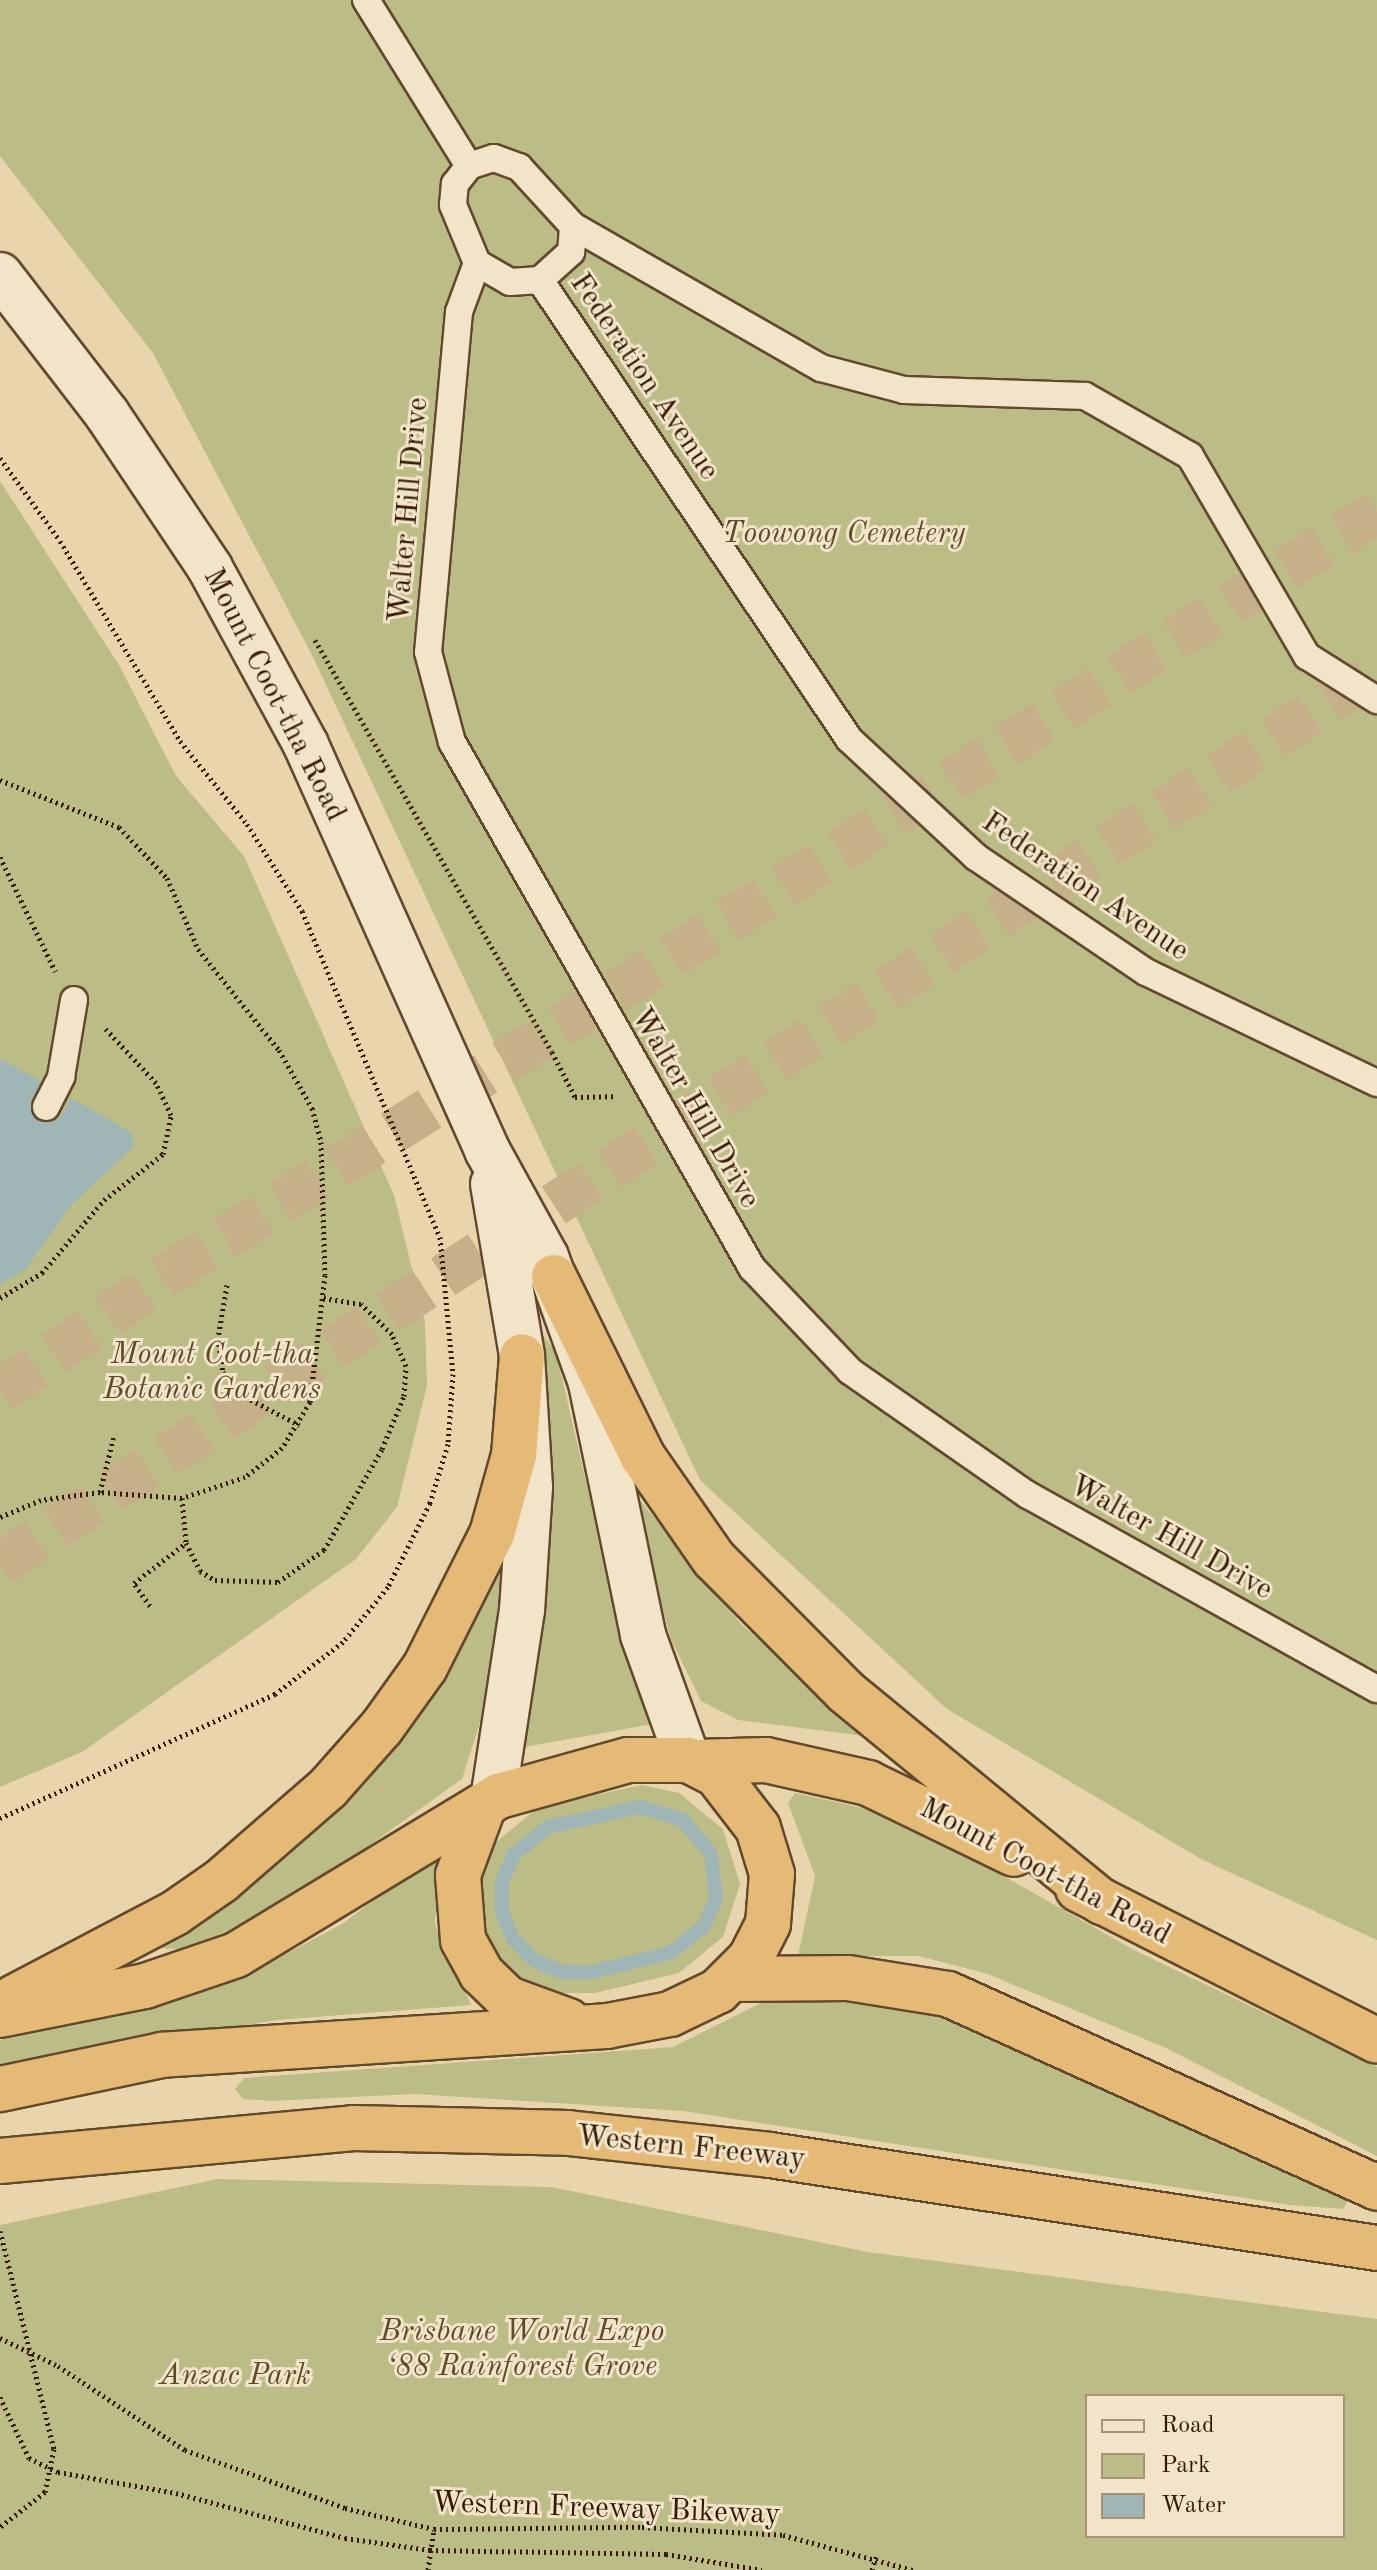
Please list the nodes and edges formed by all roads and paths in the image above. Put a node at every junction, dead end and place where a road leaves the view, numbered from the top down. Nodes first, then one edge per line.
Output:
1 (366, 0) edge
2 (469, 166) junction
3 (573, 226) junction
4 (477, 263) junction
5 (0, 275) edge
6 (540, 280) junction
7 (0, 458) edge
8 (315, 640) dead end
9 (1377, 700) edge
10 (0, 780) edge
11 (74, 1000) dead end
12 (1377, 1083) edge
13 (647, 1095) junction
14 (46, 1107) dead end
15 (487, 1150) junction
16 (554, 1277) junction
17 (227, 1285) dead end
18 (323, 1298) junction
19 (522, 1356) junction
20 (299, 1425) junction
21 (114, 1436) dead end
22 (100, 1492) junction
23 (182, 1498) junction
24 (0, 1517) edge
25 (186, 1543) junction
26 (150, 1606) dead end
27 (1377, 1689) edge
28 (692, 1761) junction
29 (489, 1802) junction
30 (0, 1818) edge
31 (1102, 1902) junction
32 (733, 1979) junction
33 (0, 2004) edge
34 (0, 2015) edge
35 (631, 2023) junction
36 (1377, 2041) edge
37 (0, 2089) edge
38 (0, 2161) edge
39 (1377, 2188) edge
40 (0, 2231) edge
41 (1377, 2248) edge
42 (0, 2338) edge
43 (0, 2397) edge
44 (0, 2527) edge
45 (434, 2529) junction
46 (430, 2550) junction
47 (876, 2557) junction
48 (428, 2570) edge
49 (762, 2570) edge
50 (872, 2570) edge
51 (913, 2570) edge

1 - 2 lane
2 - 3 lane
2 - 4 lane
3 - 6 lane
3 - 9 lane
4 - 6 lane
4 - 13 lane, Walter Hill Drive
5 - 15 main road, Mount Coot-tha Road
6 - 12 lane, Federation Avenue
7 - 30 path
8 - 13 path, bridge
10 - 18 path
11 - 14 lane
13 - 27 lane, Walter Hill Drive
15 - 16 main road, Mount Coot-tha Road
15 - 19 main road, Mount Coot-tha Road
16 - 28 main road, Mount Coot-tha Road
16 - 31 highway
17 - 20 path
18 - 20 path
18 - 25 path
19 - 29 main road, Mount Coot-tha Road
19 - 33 highway
20 - 23 path
21 - 22 path
22 - 23 path
22 - 24 path
23 - 25 path
25 - 26 path
28 - 29 highway, Mount Coot-tha Road
28 - 31 highway, Mount Coot-tha Road
28 - 32 highway
29 - 34 highway
29 - 35 highway
31 - 36 highway, Mount Coot-tha Road
32 - 35 highway
32 - 39 highway
35 - 37 highway
38 - 41 highway, Western Freeway
40 - 44 path, bridge
42 - 45 path, Western Freeway Bikeway
43 - 46 path
45 - 46 path
45 - 47 path, Western Freeway Bikeway
46 - 48 path
46 - 49 path
47 - 50 path
47 - 51 path, Western Freeway Bikeway

